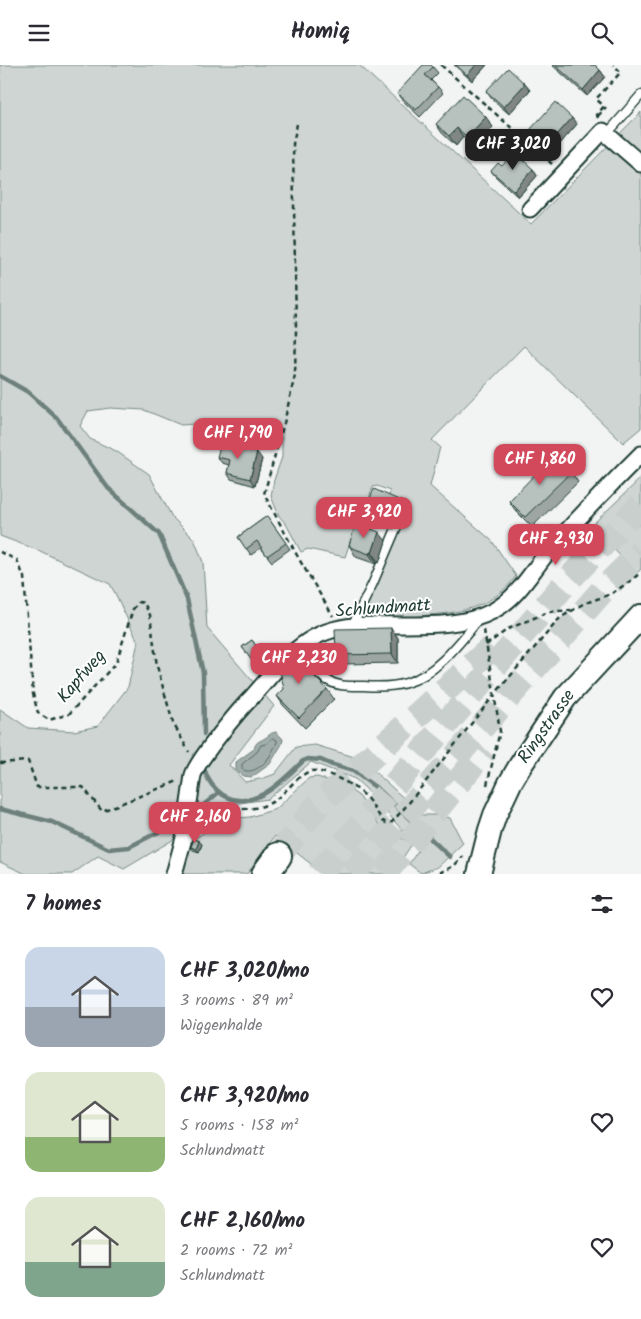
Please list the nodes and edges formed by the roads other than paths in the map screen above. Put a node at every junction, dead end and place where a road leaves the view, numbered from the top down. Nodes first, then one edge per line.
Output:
1 (641, 95) edge
2 (605, 133) junction
3 (641, 164) edge
4 (530, 209) dead end
5 (641, 454) edge
6 (403, 512) dead end
7 (641, 616) edge
8 (482, 617) junction
9 (346, 627) junction
10 (297, 650) junction
11 (475, 862) edge
12 (174, 874) edge

1 - 2 lane
2 - 3 street
2 - 4 street
5 - 8 street, Schlundmatt
6 - 9 lane
7 - 11 main road, Ringstrasse
8 - 9 street, Schlundmatt
8 - 10 lane
9 - 10 street, Schlundmatt
10 - 12 street, Schlundmatt

